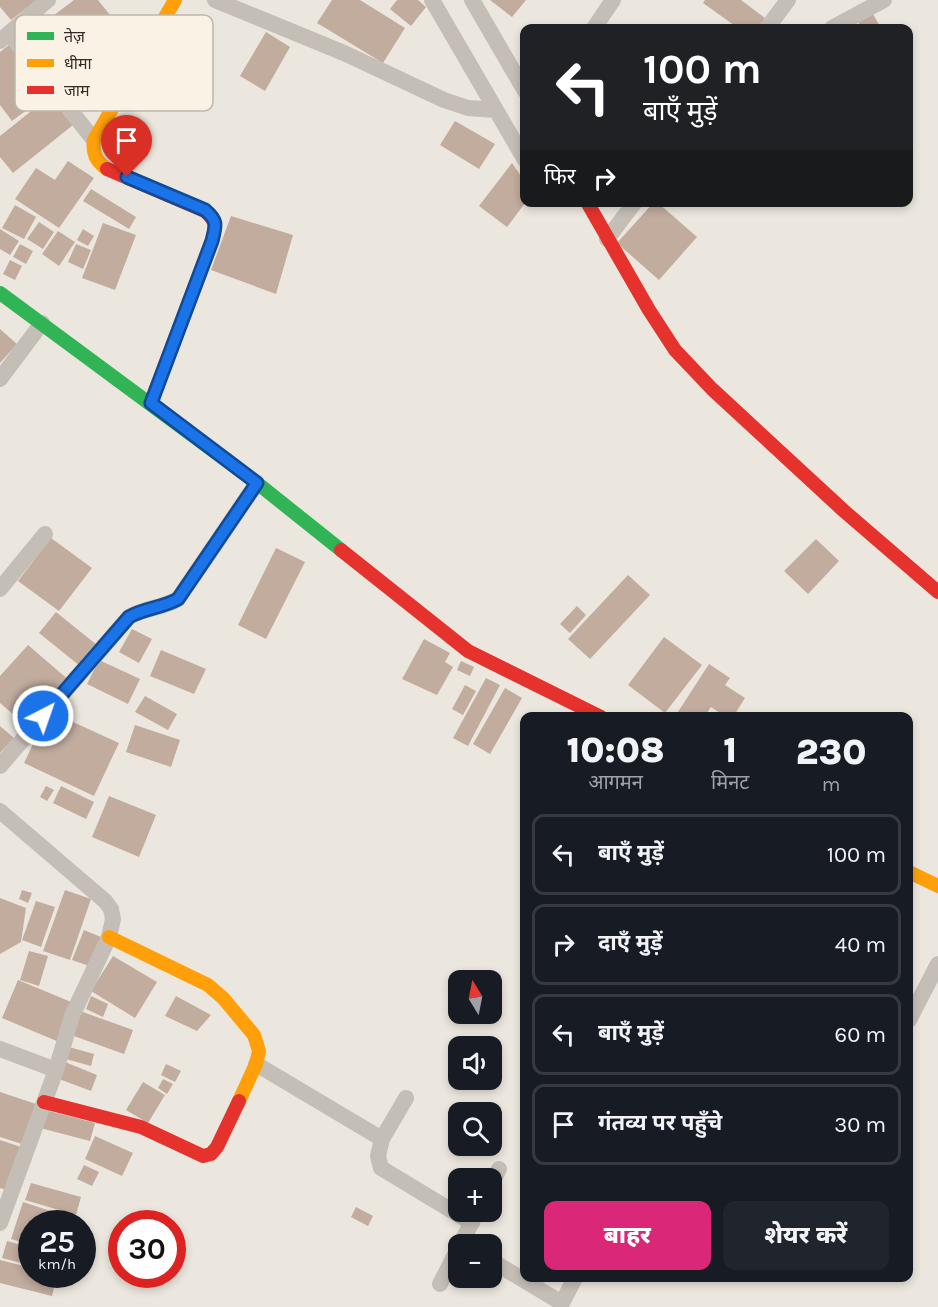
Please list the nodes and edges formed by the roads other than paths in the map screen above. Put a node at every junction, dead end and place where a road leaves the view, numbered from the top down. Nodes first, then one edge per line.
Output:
1 (48, 0) edge
2 (176, 0) edge
3 (215, 0) edge
4 (432, 0) edge
5 (472, 0) edge
6 (613, 0) edge
7 (788, 0) edge
8 (884, 0) edge
9 (31, 15) edge
10 (167, 15) edge
11 (597, 24) edge
12 (770, 24) edge
13 (839, 24) edge
14 (5, 37) edge
15 (15, 49) edge
16 (520, 82) edge
17 (495, 110) junction
18 (69, 111) edge
19 (111, 111) edge
20 (94, 140) junction
21 (520, 152) edge
22 (590, 207) edge
23 (631, 207) edge
24 (607, 239) junction
25 (0, 293) edge
26 (42, 323) junction
27 (0, 379) edge
28 (151, 403) junction
29 (257, 483) junction
30 (45, 534) dead end
31 (0, 590) edge
32 (938, 592) edge
33 (591, 712) edge
34 (0, 766) edge
35 (0, 811) edge
36 (913, 874) edge
37 (938, 886) edge
38 (110, 938) junction
39 (938, 964) edge
40 (913, 1012) edge
41 (0, 1048) edge
42 (256, 1064) junction
43 (56, 1070) junction
44 (406, 1098) dead end
45 (44, 1102) junction
46 (382, 1139) junction
47 (5, 1198) edge
48 (448, 1203) edge
49 (0, 1224) edge
50 (502, 1267) edge
51 (448, 1269) edge
52 (520, 1279) edge
53 (525, 1282) edge
54 (573, 1282) edge
55 (440, 1284) dead end
56 (561, 1305) edge

1 - 9 street
2 - 10 street
3 - 17 street
4 - 17 street
5 - 16 street
6 - 11 street
7 - 12 street
8 - 13 street
14 - 15 street
17 - 21 street
18 - 20 street
19 - 20 street
20 - 28 street
22 - 24 street
23 - 24 street
24 - 32 street
25 - 26 street
26 - 27 street
26 - 28 street
28 - 29 street
29 - 33 street
29 - 34 street
30 - 31 street
35 - 38 street
36 - 37 street
38 - 42 street
38 - 43 street
39 - 40 street
41 - 43 street
42 - 45 street
42 - 46 street
43 - 45 street
44 - 46 street
45 - 47 street
46 - 48 street
47 - 49 street
50 - 52 street
51 - 55 street
53 - 56 street
54 - 56 street

